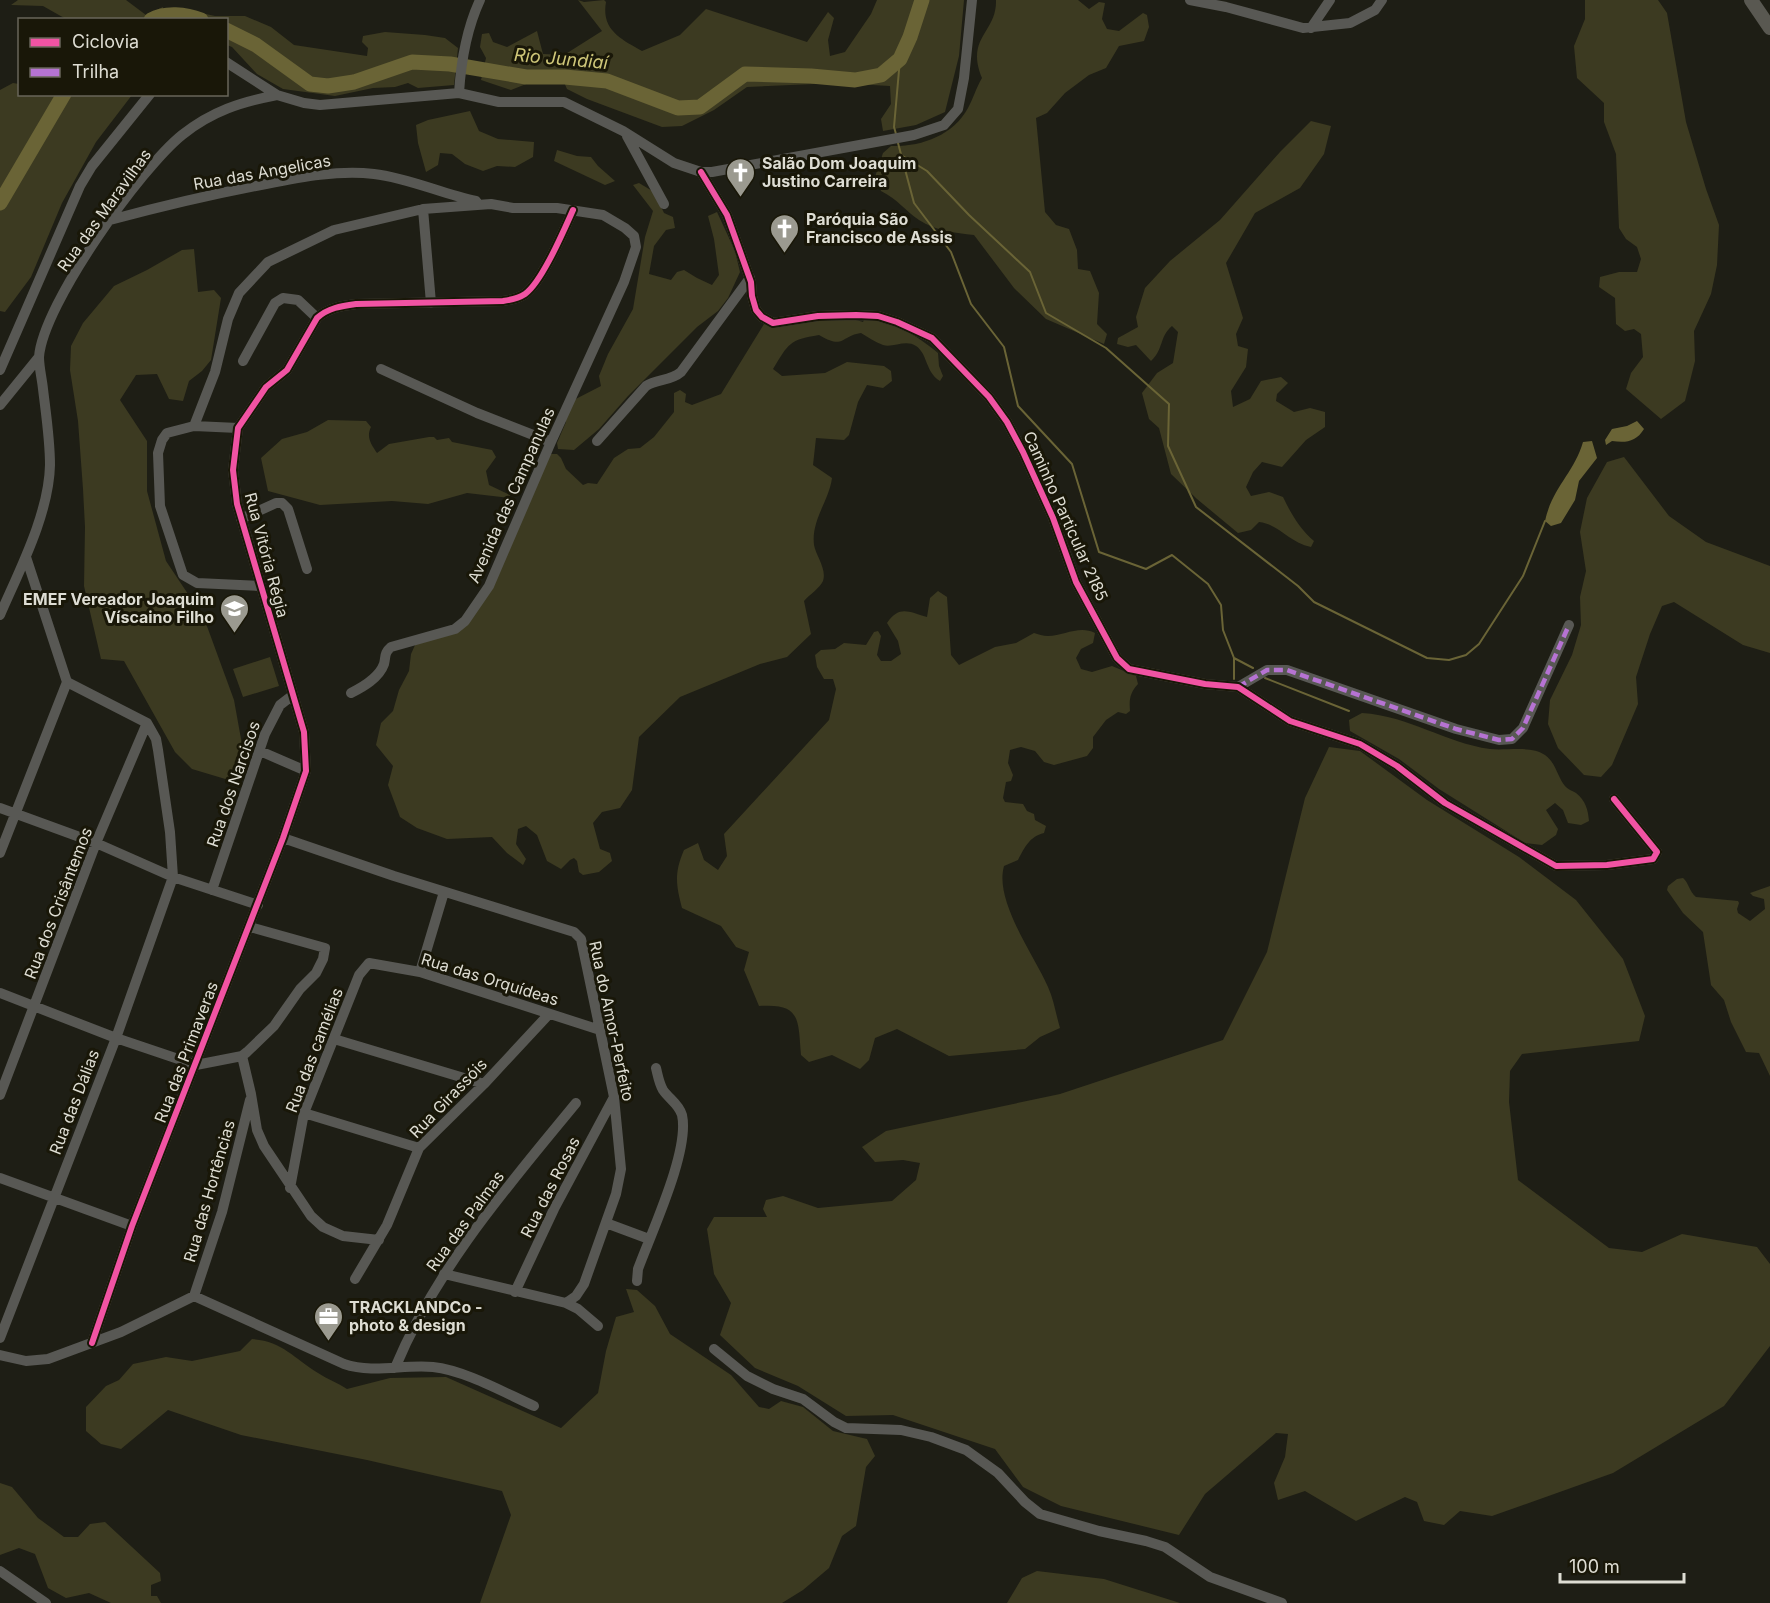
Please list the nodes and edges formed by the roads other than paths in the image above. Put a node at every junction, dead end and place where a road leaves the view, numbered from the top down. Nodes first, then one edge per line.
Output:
1 (480, 0) edge
2 (972, 0) edge
3 (1190, 0) edge
4 (1330, 0) edge
5 (1382, 0) edge
6 (1751, 0) edge
7 (474, 6) edge
8 (1311, 28) junction
9 (1770, 28) edge
10 (228, 63) edge
11 (459, 93) junction
12 (277, 95) junction
13 (148, 96) edge
14 (623, 131) junction
15 (701, 172) junction
16 (491, 204) junction
17 (664, 204) dead end
18 (423, 209) junction
19 (573, 210) junction
20 (110, 220) junction
21 (750, 278) junction
22 (431, 303) junction
23 (317, 318) junction
24 (39, 357) junction
25 (243, 361) dead end
26 (381, 369) dead end
27 (0, 370) edge
28 (0, 405) edge
29 (194, 426) junction
30 (238, 428) junction
31 (597, 441) dead end
32 (551, 442) junction
33 (242, 519) junction
34 (26, 557) junction
35 (307, 569) dead end
36 (260, 586) junction
37 (0, 615) edge
38 (1569, 626) dead end
39 (67, 682) junction
40 (1238, 687) junction
41 (351, 693) dead end
42 (293, 695) junction
43 (147, 723) junction
44 (260, 751) junction
45 (306, 771) junction
46 (1614, 799) dead end
47 (0, 808) edge
48 (15, 814) junction
49 (283, 838) junction
50 (96, 843) junction
51 (0, 853) edge
52 (173, 877) junction
53 (213, 890) junction
54 (444, 892) junction
55 (258, 906) junction
56 (250, 927) junction
57 (369, 963) joint
58 (420, 972) junction
59 (0, 993) edge
60 (34, 1006) junction
61 (549, 1014) junction
62 (600, 1030) junction
63 (116, 1038) junction
64 (334, 1039) junction
65 (242, 1056) junction
66 (196, 1065) junction
67 (656, 1068) dead end
68 (484, 1084) junction
69 (251, 1094) junction
70 (0, 1095) edge
71 (614, 1097) junction
72 (576, 1102) dead end
73 (304, 1113) junction
74 (418, 1148) junction
75 (0, 1178) edge
76 (290, 1188) junction
77 (53, 1198) junction
78 (606, 1223) junction
79 (132, 1226) junction
80 (649, 1239) junction
81 (380, 1240) junction
82 (444, 1274) junction
83 (355, 1279) dead end
84 (637, 1281) dead end
85 (515, 1292) junction
86 (194, 1296) junction
87 (566, 1303) junction
88 (598, 1326) dead end
89 (0, 1338) edge
90 (92, 1343) junction
91 (714, 1349) dead end
92 (0, 1355) edge
93 (395, 1368) junction
94 (534, 1406) dead end
95 (0, 1571) edge
96 (46, 1603) edge
97 (1282, 1603) edge

1 - 7 street
2 - 15 street
3 - 8 street
4 - 8 street
5 - 8 street
6 - 9 main road
7 - 11 street
10 - 12 street
11 - 12 street
11 - 14 street
12 - 20 street, Rua das Maravilhas
13 - 27 street
14 - 15 street
14 - 17 street
15 - 21 street
16 - 18 street
16 - 19 street
16 - 20 street, Rua das Angelicas
18 - 22 street
18 - 29 street
19 - 22 street
19 - 32 street, Avenida das Campanulas
20 - 24 street, Rua das Maravilhas
21 - 31 street
21 - 40 street, Caminho Particular 2185
22 - 23 street
23 - 25 street
23 - 30 street, Rua Vitória Régia
24 - 28 street
24 - 34 street, Rua das Maravilhas
26 - 32 street
29 - 30 street
29 - 36 street
30 - 33 street, Rua Vitória Régia
32 - 41 street, Avenida das Campanulas
33 - 35 street
33 - 36 street, Rua Vitória Régia
34 - 37 street, Rua das Maravilhas
34 - 39 street
36 - 42 street, Rua Vitória Régia
38 - 40 street
39 - 43 street
39 - 48 street
40 - 46 street, Caminho Particular 2185
42 - 44 street, Rua dos Narcisos
42 - 45 street, Rua Vitória Régia
43 - 50 street, Rua dos Crisântemos
43 - 52 street
44 - 45 street
44 - 53 street, Rua dos Narcisos
45 - 49 street, Rua das Primaveras
47 - 48 street
48 - 50 street
48 - 51 street
49 - 54 street, Rua do Amor-Perfeito
49 - 55 street, Rua das Primaveras
50 - 52 street
50 - 60 street, Rua dos Crisântemos
52 - 53 street
52 - 63 street, Rua das Dálias
53 - 55 street
54 - 58 street
54 - 62 street, Rua do Amor-Perfeito
55 - 56 street, Rua das Primaveras
56 - 65 street
56 - 66 street, Rua das Primaveras
57 - 58 street, Rua das Orquídeas
57 - 64 street, Rua das camélias
58 - 61 street, Rua das Orquídeas
59 - 60 street
60 - 63 street
60 - 70 street, Rua dos Crisântemos
61 - 62 street, Rua das Orquídeas
61 - 68 street, Rua Girassóis
62 - 71 street, Rua do Amor-Perfeito
63 - 66 street
63 - 77 street, Rua das Dálias
64 - 68 street
64 - 73 street, Rua das camélias
65 - 66 street
65 - 69 street
66 - 79 street, Rua das Primaveras
67 - 80 street
68 - 74 street, Rua Girassóis
69 - 76 street
69 - 86 street, Rua das Hortências
71 - 78 street, Rua do Amor-Perfeito
71 - 85 street, Rua das Rosas
72 - 82 street, Rua das Palmas
73 - 74 street
73 - 76 street, Rua das camélias
74 - 81 street, Rua Girassóis
75 - 77 street
76 - 81 street
77 - 79 street
77 - 89 street, Rua das Dálias
78 - 80 street
78 - 87 street, Rua do Amor-Perfeito
79 - 90 street, Rua das Primaveras
80 - 84 street
81 - 83 street, Rua Girassóis
82 - 85 street
82 - 93 street, Rua das Palmas
85 - 87 street
86 - 90 street
86 - 93 street
87 - 88 street
90 - 92 street
91 - 97 street
93 - 94 street
95 - 96 street

